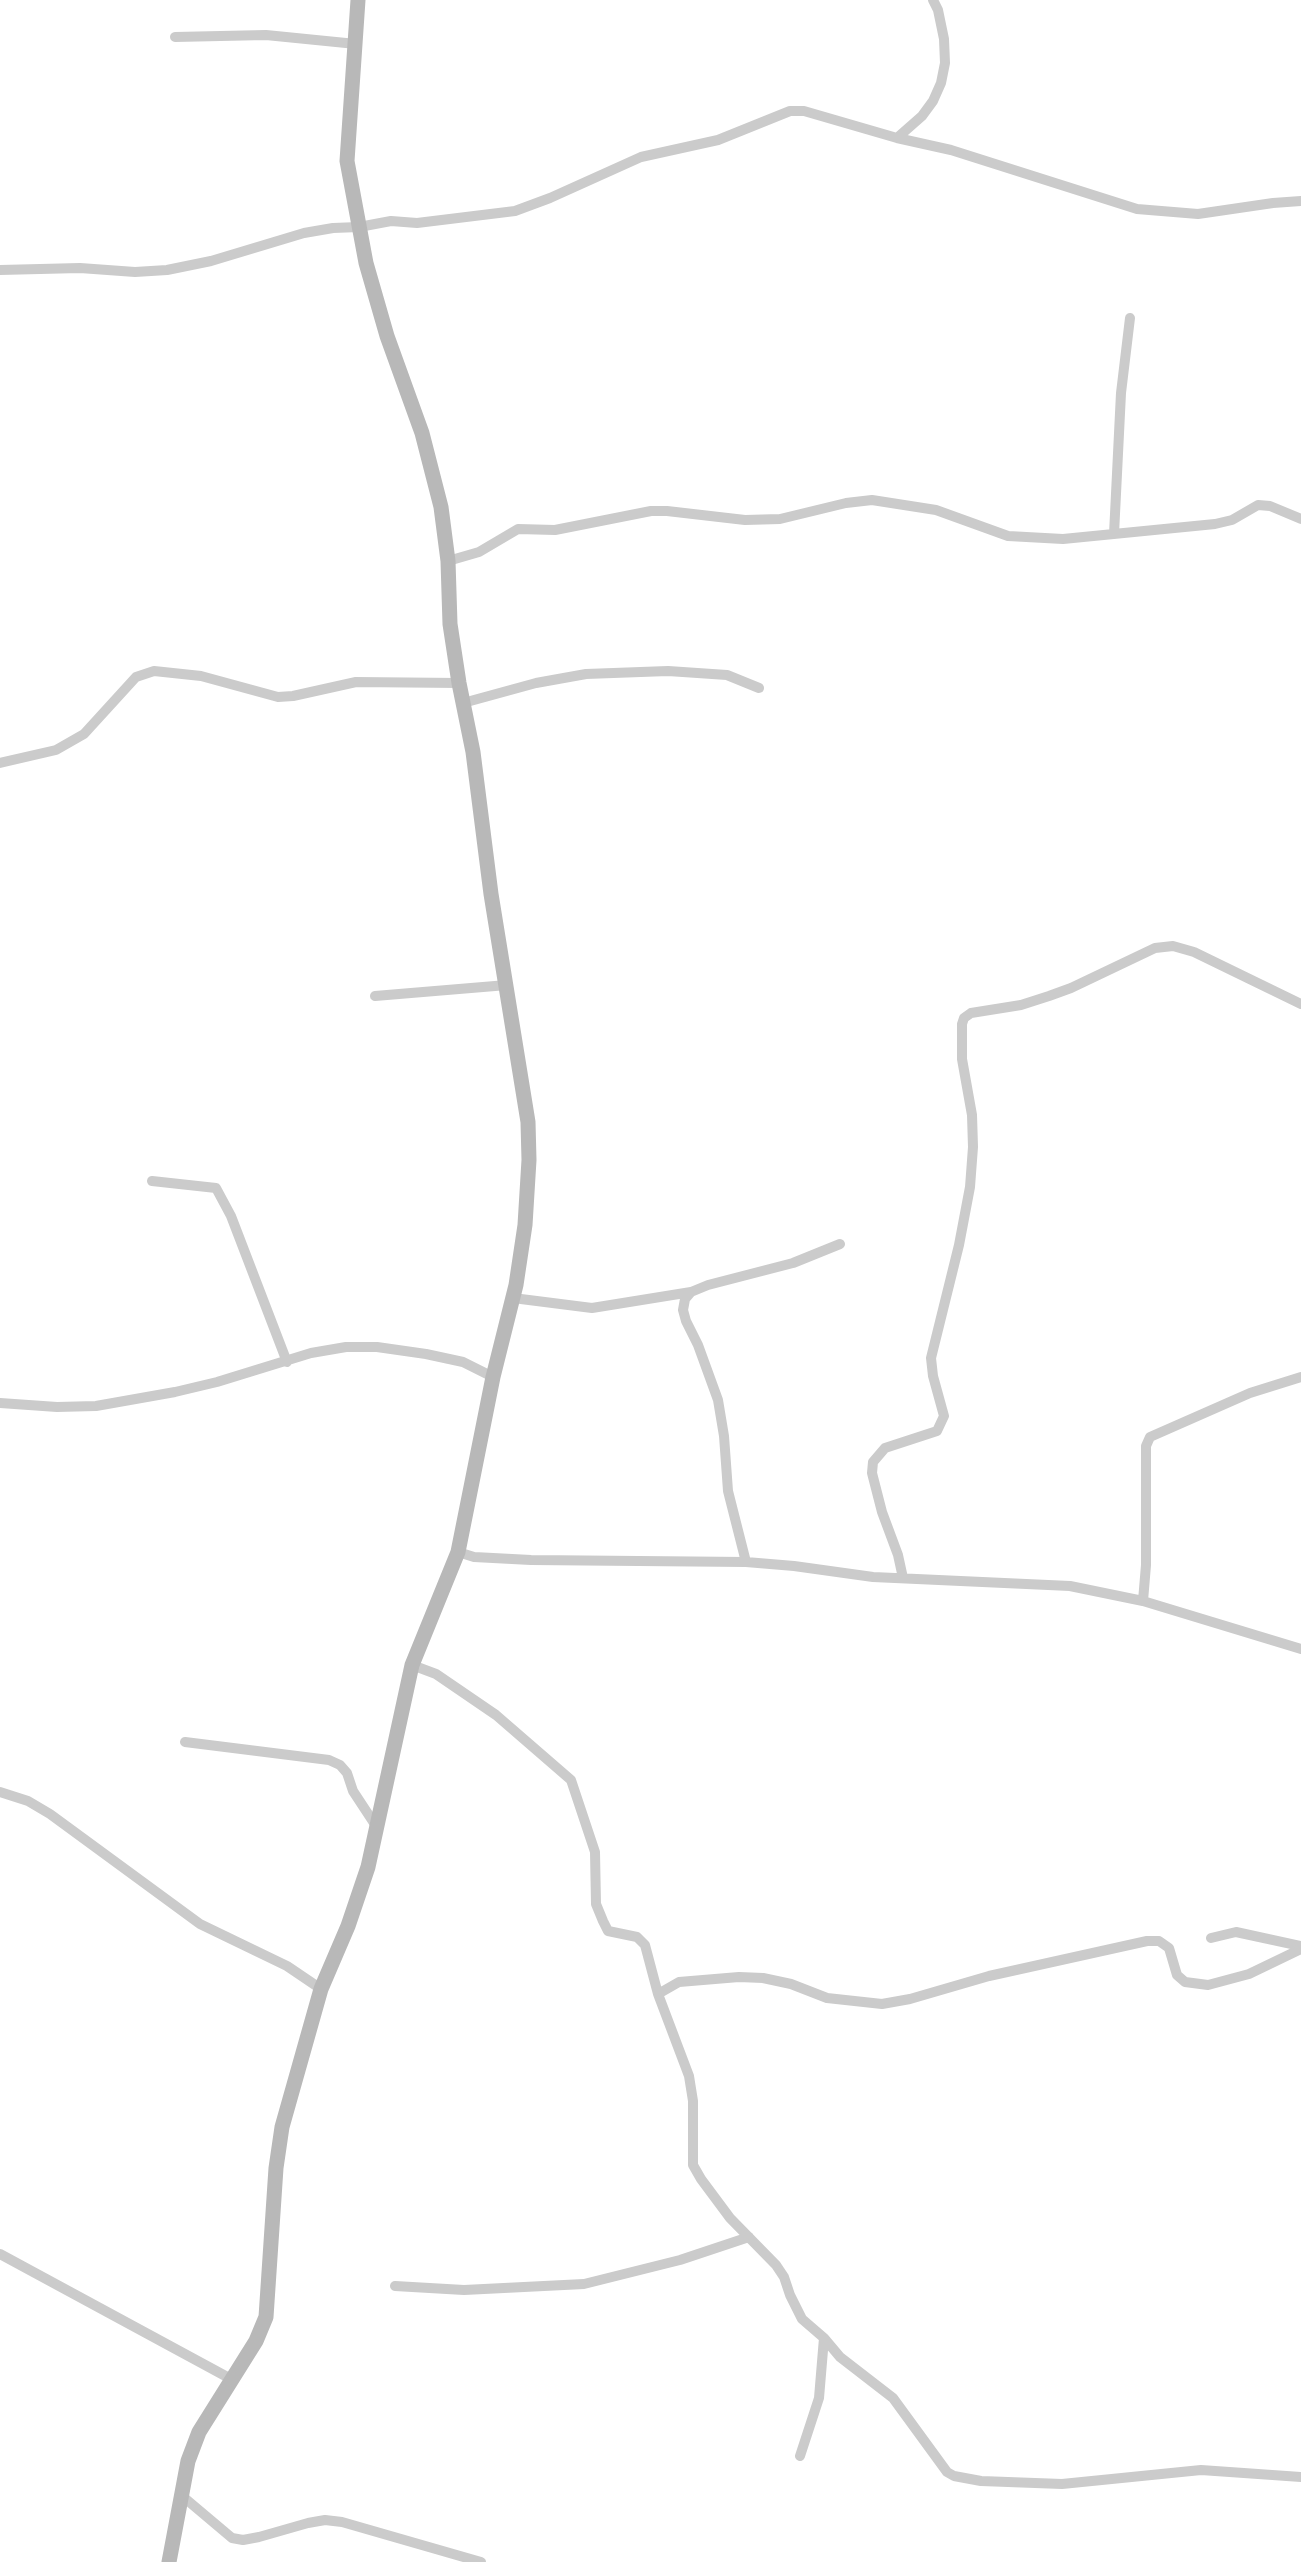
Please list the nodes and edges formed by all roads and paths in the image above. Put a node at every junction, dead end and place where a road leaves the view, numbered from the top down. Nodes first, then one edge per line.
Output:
1 (358, 0) edge
2 (933, 0) edge
3 (175, 37) dead end
4 (356, 44) junction
5 (896, 138) junction
6 (1301, 201) edge
7 (359, 227) junction
8 (0, 270) edge
9 (1130, 318) dead end
10 (1301, 519) edge
11 (1114, 534) junction
12 (448, 561) junction
13 (459, 682) junction
14 (758, 688) dead end
15 (463, 703) junction
16 (0, 763) edge
17 (506, 985) junction
18 (375, 996) dead end
19 (1301, 1004) edge
20 (152, 1181) dead end
21 (840, 1244) dead end
22 (691, 1292) junction
23 (513, 1298) junction
24 (287, 1362) junction
25 (493, 1377) junction
26 (1301, 1377) edge
27 (0, 1403) edge
28 (458, 1552) junction
29 (746, 1562) junction
30 (903, 1578) junction
31 (1143, 1601) junction
32 (1301, 1649) edge
33 (412, 1666) junction
34 (185, 1742) dead end
35 (0, 1792) edge
36 (376, 1826) junction
37 (1211, 1938) dead end
38 (1301, 1948) edge
39 (322, 1989) junction
40 (658, 1994) junction
41 (749, 2237) junction
42 (0, 2254) edge
43 (394, 2286) dead end
44 (824, 2338) junction
45 (232, 2379) junction
46 (800, 2456) dead end
47 (1301, 2477) edge
48 (181, 2495) junction
49 (169, 2562) edge
50 (481, 2562) edge

1 - 4 street
2 - 5 street
3 - 4 street
4 - 7 street
5 - 6 street
5 - 7 street
7 - 8 street
7 - 12 street
9 - 11 street
10 - 11 street
11 - 12 street
12 - 13 street
13 - 15 street
13 - 16 street
14 - 15 street
15 - 17 street
17 - 18 street
17 - 23 street
19 - 30 street
20 - 24 street
21 - 22 street
22 - 23 street
22 - 29 street
23 - 25 street
24 - 25 street
24 - 27 street
25 - 28 street
26 - 31 street
28 - 29 street
28 - 33 street
29 - 30 street
30 - 31 street
31 - 32 street
33 - 36 street
33 - 40 street
34 - 36 street
35 - 39 street
36 - 39 street
37 - 38 street
38 - 40 street
39 - 45 street
40 - 41 street
41 - 43 street
41 - 44 street
42 - 45 street
44 - 46 street
44 - 47 street
45 - 48 street
48 - 49 street
48 - 50 street

